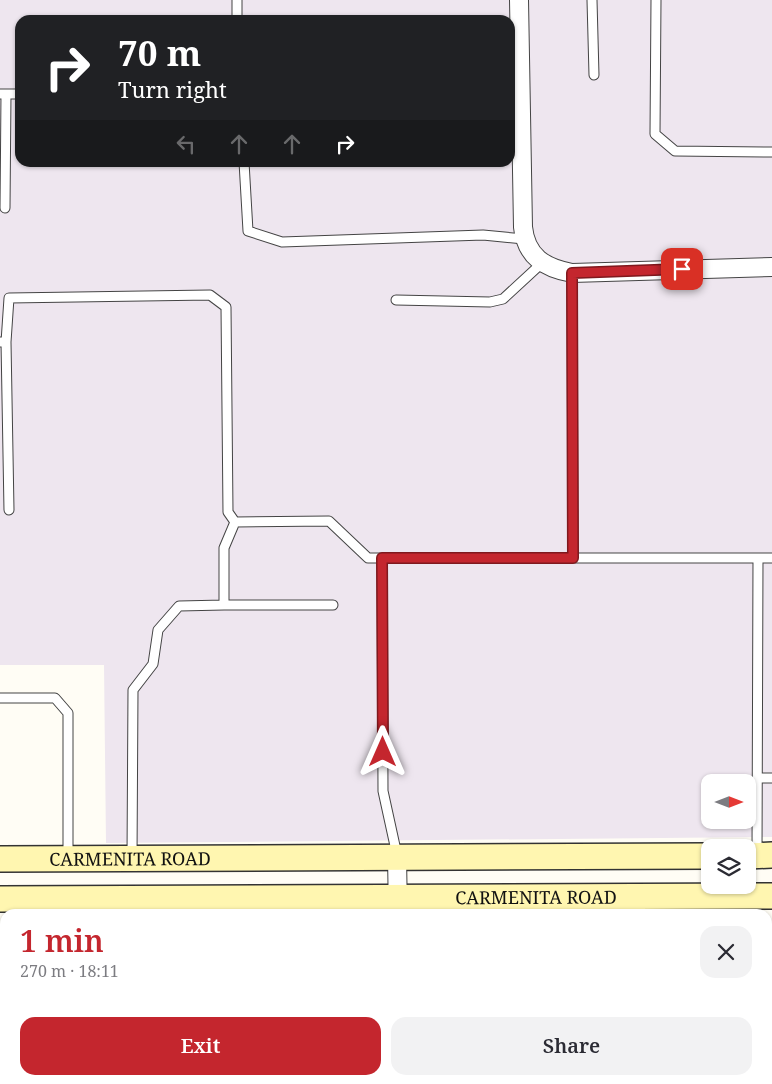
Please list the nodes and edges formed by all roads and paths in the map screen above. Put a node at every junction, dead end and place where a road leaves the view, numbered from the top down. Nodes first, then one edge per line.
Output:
1 (236, 0) edge
2 (519, 0) edge
3 (592, 0) edge
4 (656, 0) edge
5 (237, 15) edge
6 (594, 75) dead end
7 (3, 94) edge
8 (772, 152) edge
9 (244, 167) edge
10 (5, 208) dead end
11 (524, 239) junction
12 (542, 263) junction
13 (772, 267) edge
14 (572, 273) junction
15 (396, 300) dead end
16 (3, 342) edge
17 (9, 510) dead end
18 (235, 522) junction
19 (382, 558) junction
20 (573, 558) junction
21 (758, 558) junction
22 (772, 558) edge
23 (224, 605) junction
24 (333, 605) dead end
25 (0, 698) edge
26 (758, 778) junction
27 (772, 778) edge
28 (759, 855) edge
29 (701, 856) edge
30 (397, 857) junction
31 (0, 859) edge
32 (68, 859) junction
33 (132, 859) junction
34 (772, 896) edge
35 (0, 899) edge
36 (247, 906) edge
37 (398, 906) edge

1 - 5 lane
2 - 11 street
3 - 6 lane
4 - 8 lane
7 - 10 lane
9 - 11 lane
11 - 12 street
12 - 14 street
12 - 15 lane
13 - 14 street
14 - 20 lane
16 - 17 lane
16 - 18 lane
18 - 19 lane
18 - 23 lane
19 - 20 lane
19 - 30 lane
20 - 21 lane
21 - 22 lane
21 - 26 lane
23 - 24 lane
23 - 33 lane
25 - 32 lane
26 - 27 lane
26 - 28 lane
29 - 30 main road, CARMENITA ROAD
30 - 33 main road, CARMENITA ROAD
30 - 37 street
31 - 32 main road, CARMENITA ROAD
32 - 33 main road, CARMENITA ROAD
34 - 37 main road, CARMENITA ROAD
35 - 36 main road, CARMENITA ROAD
36 - 37 main road, CARMENITA ROAD

